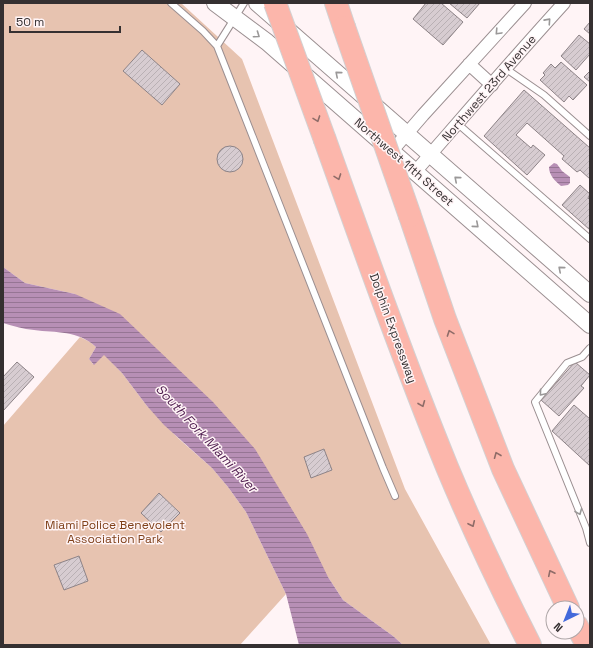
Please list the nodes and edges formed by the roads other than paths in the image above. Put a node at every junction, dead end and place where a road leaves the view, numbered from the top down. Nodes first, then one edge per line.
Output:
1 (171, 3) edge
2 (215, 3) edge
3 (244, 3) edge
4 (257, 3) edge
5 (275, 3) edge
6 (336, 3) edge
7 (525, 3) edge
8 (564, 3) edge
9 (235, 19) junction
10 (217, 46) junction
11 (469, 64) junction
12 (505, 68) junction
13 (492, 85) junction
14 (458, 124) junction
15 (406, 134) junction
16 (590, 136) edge
17 (391, 152) junction
18 (430, 155) junction
19 (414, 172) junction
20 (590, 239) edge
21 (590, 294) edge
22 (588, 321) edge
23 (590, 348) edge
24 (396, 496) dead end
25 (590, 543) edge
26 (564, 600) edge
27 (530, 645) edge

1 - 10 lane
2 - 9 street, Northwest 11th Street
3 - 9 lane
15 -> 4 street, Northwest 11th Street
5 -> 27 highway, Dolphin Expressway, bridge
26 -> 6 highway, bridge
7 -> 11 street
12 -> 8 street, Northwest 23rd Avenue
9 - 10 lane
9 -> 17 street, Northwest 11th Street
10 - 24 lane
11 - 13 street
11 - 15 street
12 - 13 street, Northwest 23rd Avenue
12 - 16 lane
13 - 14 street, Northwest 23rd Avenue
14 - 18 street, Northwest 23rd Avenue
14 - 20 lane
15 - 17 street
15 - 18 street, Northwest 11th Street
17 - 19 street, Northwest 11th Street
18 - 19 street, Northwest 23rd Avenue
21 -> 18 street, Northwest 11th Street
19 -> 22 street, Northwest 11th Street
23 -> 25 lane

